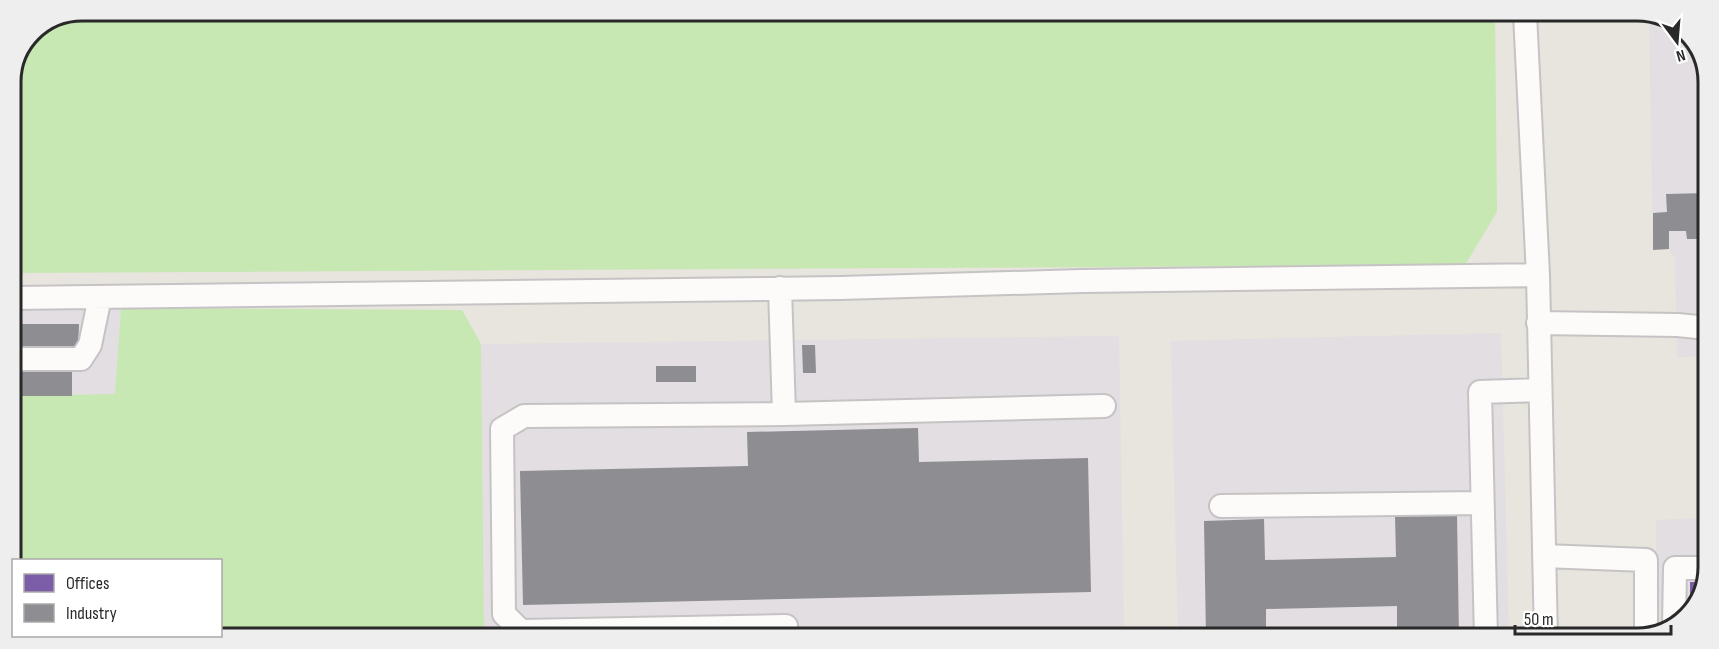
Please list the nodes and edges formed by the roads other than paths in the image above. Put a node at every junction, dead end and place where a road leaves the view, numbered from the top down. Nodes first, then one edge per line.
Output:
1 (1525, 21) edge
2 (1538, 275) junction
3 (780, 288) junction
4 (100, 297) junction
5 (21, 298) edge
6 (1538, 323) junction
7 (1698, 327) edge
8 (21, 359) edge
9 (1540, 390) junction
10 (1104, 406) dead end
11 (784, 414) junction
12 (1482, 503) junction
13 (1221, 506) dead end
14 (1544, 556) junction
15 (1698, 568) edge
16 (1674, 615) edge
17 (786, 626) dead end
18 (1646, 627) edge
19 (517, 628) edge
20 (710, 628) edge
21 (1486, 628) edge
22 (1546, 628) edge

1 - 2 street
2 - 3 street
2 - 6 street
3 - 4 street
3 - 11 street
4 - 5 street
4 - 8 street
6 - 7 street
6 - 9 street
9 - 12 street
9 - 14 street
10 - 11 street
11 - 19 street
12 - 13 street
12 - 21 street
14 - 18 street
14 - 22 street
15 - 16 street
17 - 20 street

